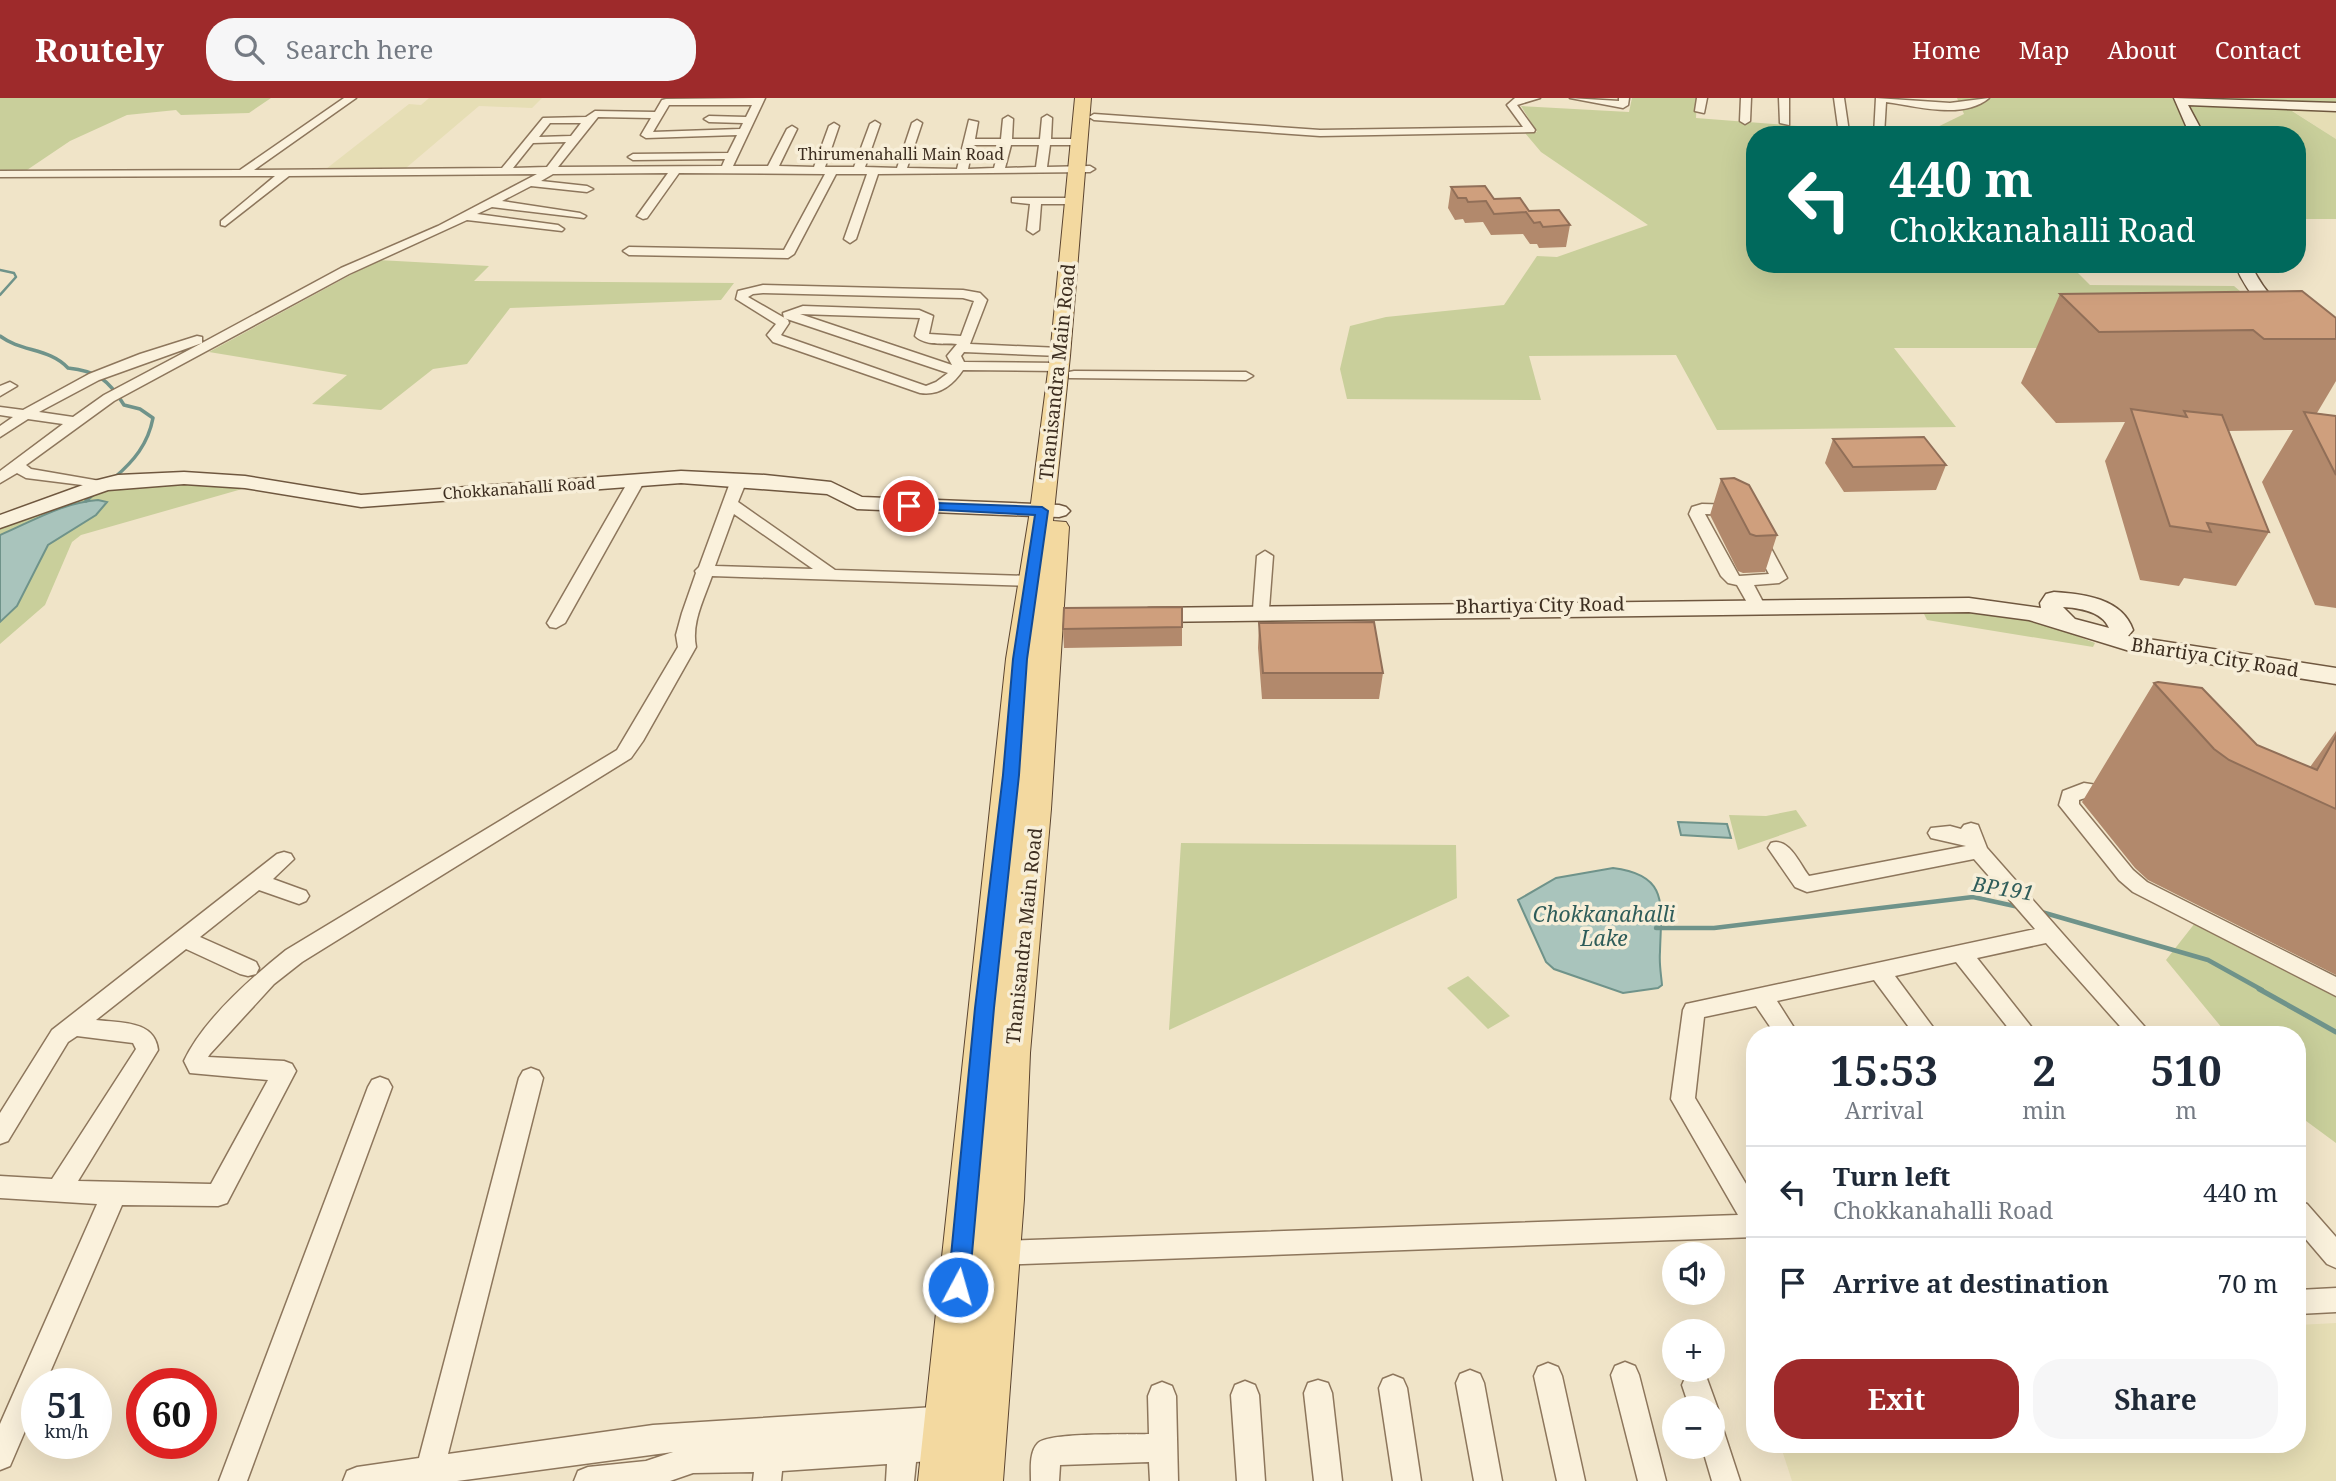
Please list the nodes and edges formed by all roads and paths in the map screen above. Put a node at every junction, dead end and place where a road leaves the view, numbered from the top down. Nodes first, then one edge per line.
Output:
1 (351, 98) edge
2 (1535, 98) edge
3 (1575, 98) edge
4 (1624, 98) edge
5 (1702, 98) edge
6 (1746, 98) edge
7 (1784, 98) edge
8 (1839, 98) edge
9 (1881, 98) edge
10 (1984, 98) edge
11 (759, 100) edge
12 (717, 102) junction
13 (2336, 107) edge
14 (1700, 111) dead end
15 (659, 114) junction
16 (1047, 118) dead end
17 (709, 119) junction
18 (1008, 119) dead end
19 (589, 120) junction
20 (750, 120) junction
21 (973, 121) dead end
22 (1745, 121) dead end
23 (917, 122) dead end
24 (1785, 123) dead end
25 (875, 124) dead end
26 (834, 126) dead end
27 (1843, 126) edge
28 (1879, 126) edge
29 (2192, 126) edge
30 (792, 129) dead end
31 (744, 132) junction
32 (1086, 132) edge
33 (703, 133) junction
34 (646, 135) junction
35 (530, 139) junction
36 (575, 139) junction
37 (968, 142) junction
38 (1006, 142) junction
39 (1045, 142) junction
40 (694, 156) junction
41 (732, 156) junction
42 (633, 157) junction
43 (726, 169) junction
44 (675, 170) junction
45 (772, 170) junction
46 (818, 170) junction
47 (832, 170) junction
48 (1041, 170) junction
49 (858, 171) junction
50 (874, 171) junction
51 (901, 171) junction
52 (999, 171) junction
53 (244, 172) junction
54 (549, 172) junction
55 (624, 172) junction
56 (962, 172) junction
57 (286, 173) junction
58 (503, 173) junction
59 (0, 174) edge
60 (529, 183) junction
61 (587, 189) dead end
62 (1016, 201) dead end
63 (1036, 201) junction
64 (1073, 201) junction
65 (492, 203) junction
66 (466, 216) junction
67 (580, 216) dead end
68 (642, 216) dead end
69 (225, 223) dead end
70 (558, 229) dead end
71 (1032, 230) dead end
72 (850, 239) dead end
73 (629, 251) dead end
74 (2247, 273) edge
75 (240, 327) junction
76 (963, 344) junction
77 (2336, 360) edge
78 (1064, 365) junction
79 (957, 369) junction
80 (1247, 376) dead end
81 (0, 411) edge
82 (25, 414) junction
83 (76, 422) junction
84 (0, 433) edge
85 (17, 465) junction
86 (0, 478) edge
87 (636, 480) junction
88 (739, 480) junction
89 (109, 483) junction
90 (732, 505) junction
91 (1051, 511) junction
92 (0, 522) edge
93 (1265, 555) dead end
94 (703, 571) junction
95 (832, 576) junction
96 (1743, 581) junction
97 (2053, 599) junction
98 (1755, 601) junction
99 (1047, 608) junction
100 (1261, 609) junction
101 (1492, 609) junction
102 (1333, 610) junction
103 (2117, 619) junction
104 (556, 623) dead end
105 (2066, 624) junction
106 (2094, 634) junction
107 (2336, 667) edge
108 (2336, 676) edge
109 (2133, 797) dead end
110 (1938, 833) dead end
111 (1974, 841) junction
112 (1778, 848) dead end
113 (284, 859) dead end
114 (257, 881) junction
115 (299, 896) dead end
116 (2051, 934) junction
117 (185, 939) junction
118 (1961, 953) junction
119 (248, 968) dead end
120 (1879, 971) junction
121 (2336, 987) edge
122 (1761, 996) junction
123 (73, 1026) junction
124 (1782, 1026) edge
125 (1921, 1026) edge
126 (2020, 1026) edge
127 (2133, 1026) edge
128 (531, 1078) dead end
129 (380, 1087) dead end
130 (0, 1133) edge
131 (0, 1187) edge
132 (59, 1191) junction
133 (114, 1194) junction
134 (1746, 1208) edge
135 (2306, 1221) edge
136 (1746, 1224) edge
137 (999, 1253) junction
138 (2336, 1256) edge
139 (2336, 1300) edge
140 (2306, 1302) edge
141 (1625, 1375) dead end
142 (1548, 1376) dead end
143 (1470, 1383) dead end
144 (1394, 1388) dead end
145 (1318, 1393) dead end
146 (1245, 1395) dead end
147 (1162, 1396) dead end
148 (986, 1419) junction
149 (944, 1433) junction
150 (904, 1435) junction
151 (1164, 1448) junction
152 (0, 1456) edge
153 (1719, 1459) edge
154 (430, 1470) junction
155 (769, 1470) edge
156 (645, 1478) edge
157 (233, 1481) edge
158 (358, 1481) edge
159 (589, 1481) edge
160 (900, 1481) edge
161 (940, 1481) edge
162 (981, 1481) edge
163 (1045, 1481) edge
164 (1164, 1481) edge
165 (1251, 1481) edge
166 (1328, 1481) edge
167 (1407, 1481) edge
168 (1488, 1481) edge
169 (1571, 1481) edge
170 (1652, 1481) edge
171 (1726, 1481) edge

1 - 53 street
2 - 32 street
3 - 4 street
5 - 14 street
6 - 22 street
7 - 24 street
8 - 27 street
9 - 10 street
9 - 28 street
11 - 12 street
11 - 20 street
12 - 15 street
12 - 17 street
13 - 29 street
15 - 19 street
15 - 34 street
16 - 39 street
17 - 20 street
17 - 33 street
18 - 38 street
19 - 35 street
19 - 36 street
20 - 31 street
21 - 37 street
23 - 51 street
25 - 49 street
26 - 46 street
30 - 45 street
31 - 33 street
31 - 41 street
32 - 39 street
32 - 48 street, Thirumenahalli Main Road
32 - 64 main road, Thanisandra Main Road
32 - 78 main road, Thanisandra Main Road
33 - 34 street
33 - 40 street
34 - 42 street
35 - 36 street
35 - 58 street
36 - 54 street
37 - 38 street
37 - 56 street
38 - 39 street
38 - 52 street
39 - 48 street
40 - 41 street
40 - 42 street
41 - 43 street
42 - 55 street
43 - 44 street, Thirumenahalli Main Road
43 - 45 street, Thirumenahalli Main Road
44 - 55 street, Thirumenahalli Main Road
44 - 68 street
45 - 46 street, Thirumenahalli Main Road
46 - 47 street, Thirumenahalli Main Road
47 - 49 street, Thirumenahalli Main Road
47 - 73 street
48 - 52 street, Thirumenahalli Main Road
49 - 50 street, Thirumenahalli Main Road
50 - 51 street, Thirumenahalli Main Road
50 - 72 street
51 - 56 street, Thirumenahalli Main Road
52 - 56 street, Thirumenahalli Main Road
53 - 57 street, Thirumenahalli Main Road
53 - 59 street, Thirumenahalli Main Road
54 - 55 street, Thirumenahalli Main Road
54 - 58 street, Thirumenahalli Main Road
54 - 60 street
57 - 58 street, Thirumenahalli Main Road
57 - 69 street
60 - 61 street
60 - 65 street
62 - 63 street
63 - 64 street
63 - 71 street
64 - 78 main road, Thanisandra Main Road
65 - 66 street
65 - 67 street
66 - 70 street
66 - 75 street
74 - 77 street
75 - 82 street
75 - 83 street
76 - 78 street
76 - 79 street
76 - 79 street
76 - 79 street
78 - 79 street
78 - 80 street
78 - 91 main road, Thanisandra Main Road
81 - 82 street
82 - 83 street
82 - 84 street
83 - 85 street
85 - 86 street
85 - 89 street
87 - 88 street, Chokkanahalli Road
87 - 89 street, Chokkanahalli Road
87 - 104 street
88 - 90 street
88 - 91 street, Chokkanahalli Road
89 - 92 street, Chokkanahalli Road
90 - 94 street
90 - 95 street
91 - 99 main road, Thanisandra Main Road
93 - 100 street
94 - 95 street
94 - 133 street
95 - 99 street
96 - 96 street
96 - 98 street
97 - 98 street, Bhartiya City Road
97 - 103 street, Bhartiya City Road
97 - 105 street
98 - 101 street, Bhartiya City Road
99 - 137 main road, Thanisandra Main Road
99 - 149 main road, Thanisandra Main Road
100 - 102 street, Bhartiya City Road
100 - 102 street, Bhartiya City Road
101 - 102 street, Bhartiya City Road
101 - 105 street, Bhartiya City Road
103 - 106 street, Bhartiya City Road
103 - 107 street, Bhartiya City Road
105 - 106 street, Bhartiya City Road
106 - 108 street, Bhartiya City Road
109 - 121 street
110 - 111 street
111 - 112 street
111 - 116 street
113 - 114 street
114 - 115 street
114 - 117 street
116 - 118 street
116 - 127 street
117 - 119 street
117 - 123 street
118 - 120 street
118 - 126 street
120 - 122 street
120 - 125 street
122 - 124 street
122 - 134 street
123 - 130 street
123 - 132 street
128 - 154 street
129 - 157 street
131 - 132 street
132 - 133 street
133 - 152 street
135 - 138 street
136 - 137 street
137 - 148 main road, Thanisandra Main Road
139 - 140 street
141 - 170 street
142 - 169 street
143 - 168 street
144 - 167 street
145 - 166 street
146 - 165 street
147 - 151 street
148 - 149 street
148 - 162 main road, Thanisandra Main Road
149 - 150 street
149 - 161 main road, Thanisandra Main Road
150 - 154 street
150 - 155 street
150 - 160 street
151 - 163 street
151 - 164 street
153 - 171 street
154 - 158 street
155 - 156 street
156 - 159 street

